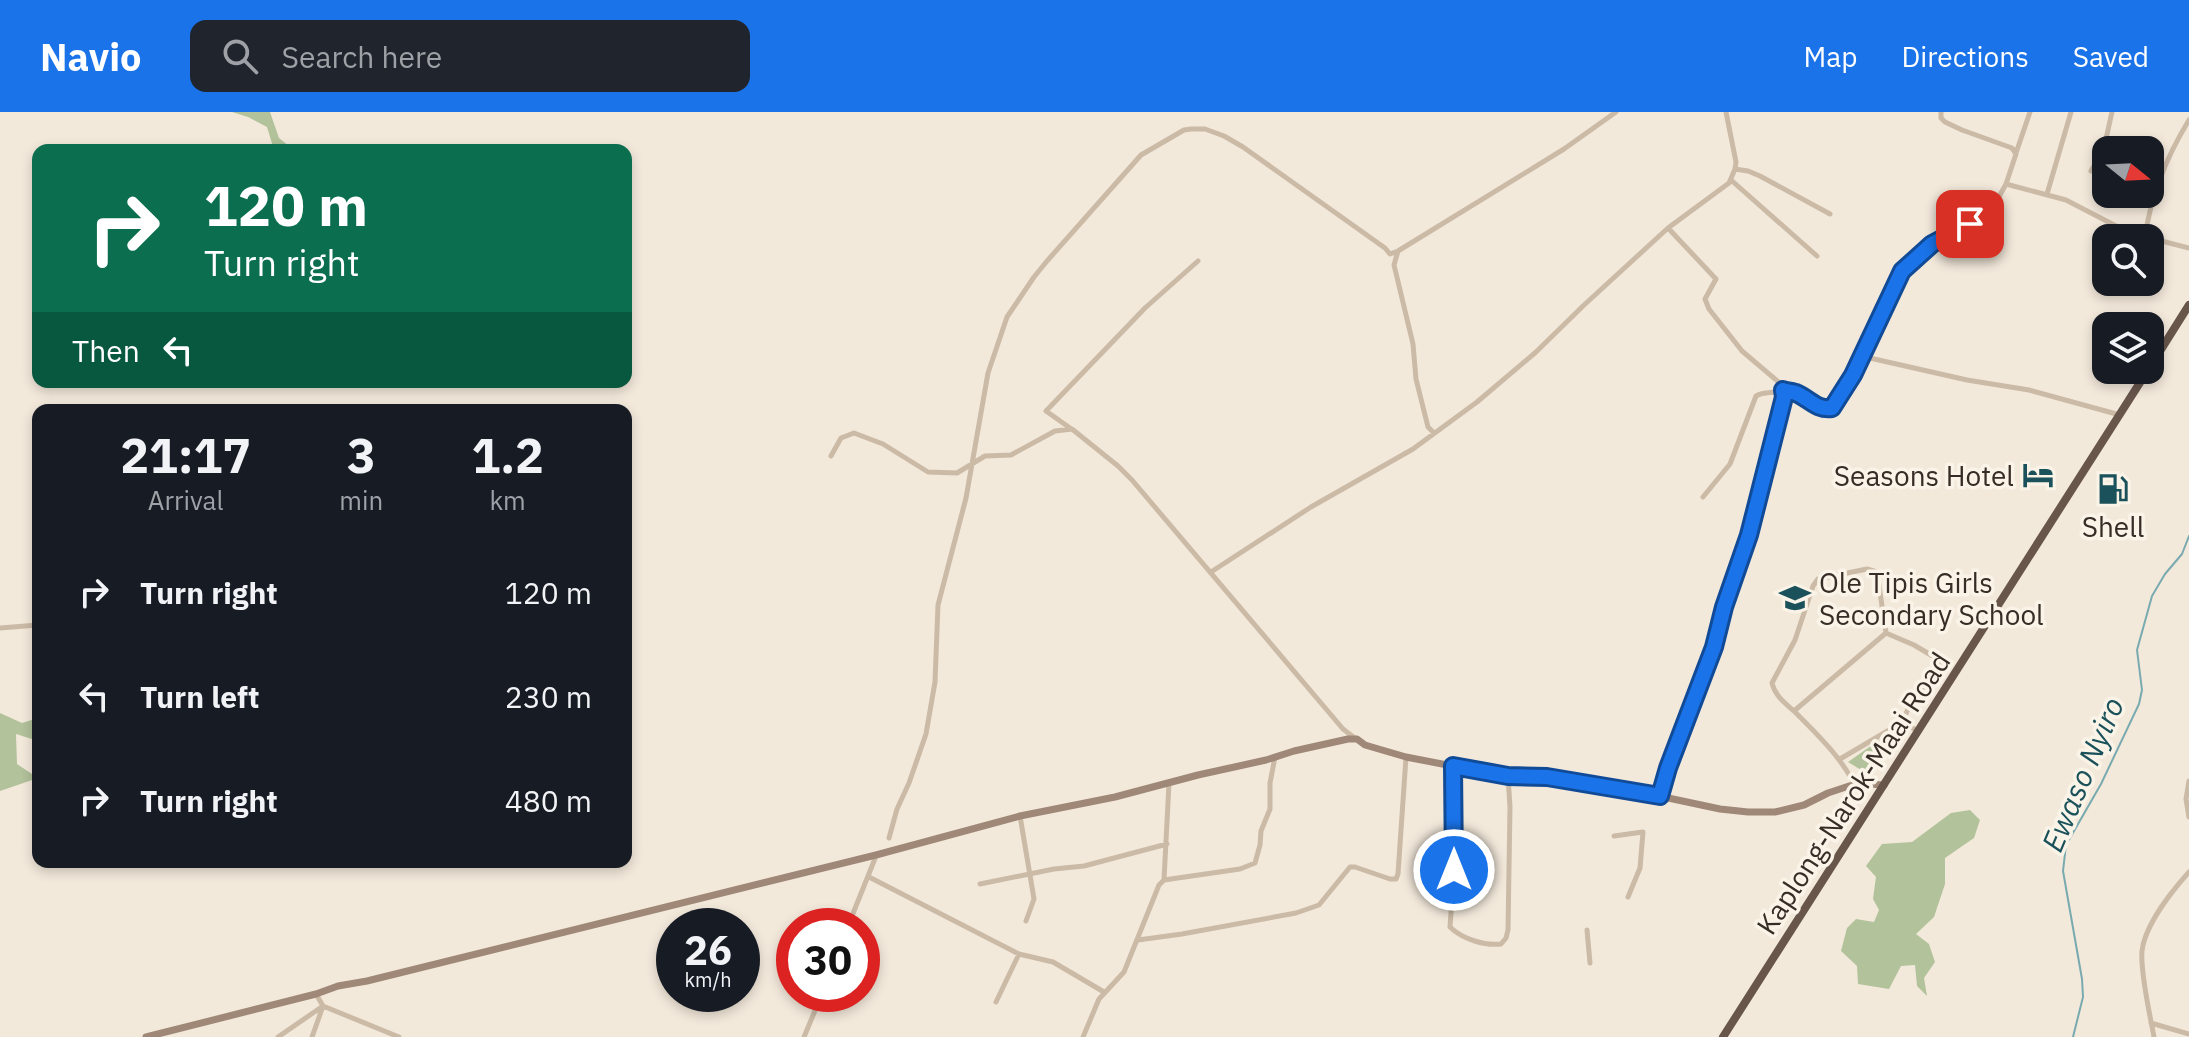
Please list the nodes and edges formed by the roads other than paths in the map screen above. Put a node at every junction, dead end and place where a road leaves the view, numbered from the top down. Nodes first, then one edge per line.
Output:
1 (1616, 112) edge
2 (1726, 112) edge
3 (1941, 112) edge
4 (2030, 112) edge
5 (2071, 112) edge
6 (2112, 112) edge
7 (2189, 120) edge
8 (2108, 136) edge
9 (2016, 154) junction
10 (2164, 167) edge
11 (1735, 169) junction
12 (1731, 180) junction
13 (2006, 184) junction
14 (2047, 194) junction
15 (1830, 214) dead end
16 (2111, 224) edge
17 (1668, 228) junction
18 (2164, 242) edge
19 (2189, 248) edge
20 (1398, 251) junction
21 (1817, 256) dead end
22 (1198, 261) dead end
23 (2189, 305) edge
24 (2164, 345) edge
25 (1861, 356) junction
26 (2140, 384) edge
27 (1783, 390) junction
28 (2120, 415) junction
29 (1072, 429) junction
30 (1434, 433) junction
31 (831, 456) dead end
32 (972, 464) junction
33 (1703, 497) dead end
34 (1211, 572) junction
35 (32, 625) edge
36 (0, 628) edge
37 (1886, 633) junction
38 (1794, 711) junction
39 (1900, 728) junction
40 (1918, 731) junction
41 (1357, 739) junction
42 (1275, 757) junction
43 (1406, 757) junction
44 (1839, 760) junction
45 (1453, 766) junction
46 (1508, 776) junction
47 (2189, 781) edge
48 (1169, 783) junction
49 (1884, 785) junction
50 (1855, 786) junction
51 (1660, 796) junction
52 (1020, 816) junction
53 (2189, 817) edge
54 (1614, 836) dead end
55 (889, 838) dead end
56 (1167, 844) junction
57 (876, 855) junction
58 (2189, 872) edge
59 (1030, 873) junction
60 (869, 877) junction
61 (1164, 880) junction
62 (980, 884) dead end
63 (1628, 897) dead end
64 (856, 908) edge
65 (1026, 921) dead end
66 (1587, 930) dead end
67 (1138, 940) junction
68 (1019, 954) junction
69 (1590, 963) dead end
70 (1104, 993) junction
71 (316, 994) junction
72 (996, 1002) dead end
73 (323, 1006) junction
74 (814, 1012) edge
75 (2151, 1023) junction
76 (2188, 1035) edge
77 (146, 1037) edge
78 (278, 1037) edge
79 (312, 1037) edge
80 (399, 1037) edge
81 (804, 1037) edge
82 (1083, 1037) edge
83 (1723, 1037) edge
84 (2154, 1037) edge
85 (2180, 1037) edge

1 - 20 street
2 - 11 street
3 - 9 street
4 - 9 street
5 - 14 street
6 - 8 street
7 - 10 street
9 - 13 street
11 - 12 street
11 - 15 street
12 - 17 street
12 - 21 street
13 - 14 street
13 - 25 street
14 - 16 street
17 - 27 street
17 - 30 street
18 - 19 street
20 - 30 street
20 - 32 street
22 - 29 street
23 - 24 highway, Kaplong-Narok-Maai Road
25 - 27 street
25 - 28 street
26 - 28 highway, Kaplong-Narok-Maai Road
27 - 33 street
27 - 51 street
28 - 40 highway, Kaplong-Narok-Maai Road
29 - 32 street
29 - 34 street
30 - 34 street
31 - 32 street
32 - 55 street
34 - 41 street
35 - 36 street
37 - 38 street
37 - 38 street
37 - 39 street
38 - 44 street
39 - 40 street
39 - 44 street
40 - 49 highway, Kaplong-Narok-Maai Road
41 - 42 main road
41 - 43 main road
42 - 48 main road
42 - 61 street
43 - 45 main road
43 - 67 street
44 - 50 street
45 - 46 main road
45 - 46 street
46 - 51 main road
47 - 53 street
48 - 52 main road
48 - 56 street
49 - 50 main road
49 - 83 highway, Kaplong-Narok-Maai Road
50 - 51 main road
52 - 57 main road
52 - 59 street
54 - 63 street
56 - 59 street
56 - 61 street
57 - 60 street
57 - 71 main road
58 - 75 street
59 - 62 street
59 - 65 street
60 - 64 street
60 - 68 street
61 - 67 street
66 - 69 street
67 - 70 street
68 - 70 street
68 - 72 street
70 - 82 street
71 - 73 street
71 - 77 main road
73 - 78 street
73 - 79 street
73 - 80 street
74 - 81 street
75 - 76 street
75 - 84 street
76 - 85 street

